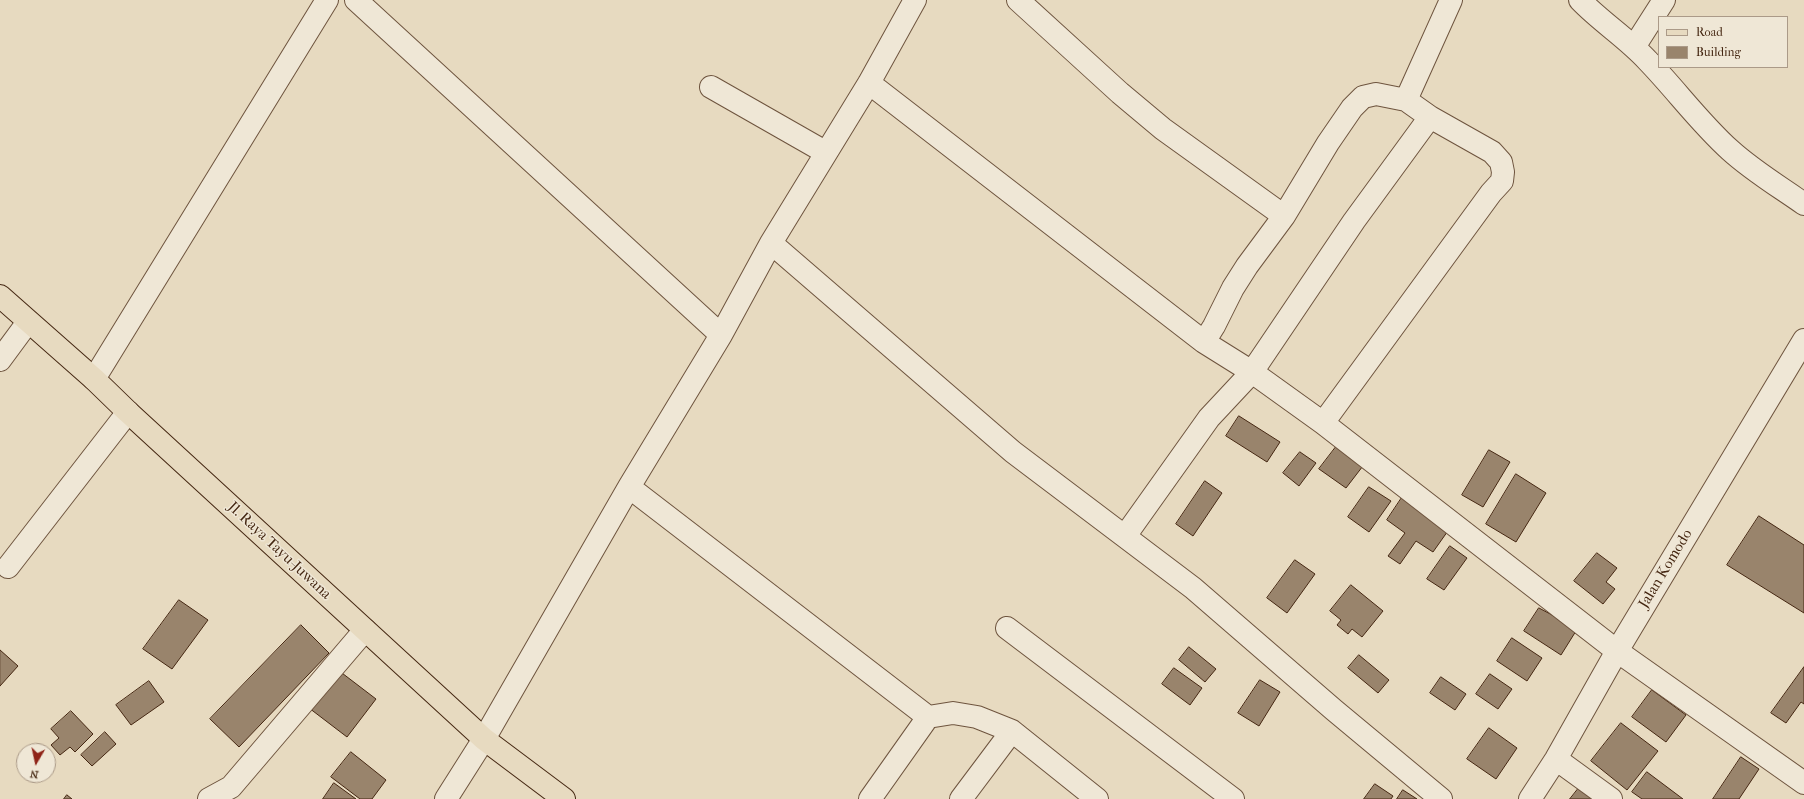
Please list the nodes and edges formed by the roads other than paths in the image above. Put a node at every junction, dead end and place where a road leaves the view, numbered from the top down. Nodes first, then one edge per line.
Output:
1 (327, 0) edge
2 (356, 0) edge
3 (915, 0) edge
4 (1018, 0) edge
5 (1451, 0) edge
6 (1580, 0) edge
7 (1664, 0) edge
8 (1634, 46) junction
9 (869, 83) junction
10 (711, 87) dead end
11 (1406, 100) junction
12 (1430, 117) junction
13 (826, 152) junction
14 (1804, 204) edge
15 (1284, 216) junction
16 (771, 243) junction
17 (0, 296) edge
18 (28, 322) junction
19 (721, 335) junction
20 (1204, 342) junction
21 (1803, 343) edge
22 (0, 360) edge
23 (1252, 372) junction
24 (94, 379) junction
25 (128, 412) junction
26 (1323, 423) junction
27 (629, 487) junction
28 (1126, 536) junction
29 (8, 567) dead end
30 (1007, 628) dead end
31 (365, 630) junction
32 (1617, 651) junction
33 (928, 717) junction
34 (1012, 732) junction
35 (484, 739) junction
36 (1556, 759) junction
37 (1804, 783) edge
38 (209, 799) edge
39 (446, 799) edge
40 (564, 799) edge
41 (870, 799) edge
42 (961, 799) edge
43 (1097, 799) edge
44 (1233, 799) edge
45 (1441, 799) edge
46 (1530, 799) edge
47 (1611, 799) edge

1 - 24 street
2 - 19 street
3 - 9 street
4 - 15 street
5 - 11 street
6 - 8 street
7 - 8 street
8 - 14 street
9 - 13 street
9 - 20 street
10 - 13 street
11 - 12 street
11 - 15 street
12 - 23 street
12 - 26 street
13 - 16 street
15 - 20 street
16 - 19 street
16 - 28 street
17 - 18 main road, Jl. Raya Tayu-Juwana
18 - 22 street
18 - 24 main road, Jl. Raya Tayu-Juwana
19 - 27 street
20 - 23 street
21 - 32 street, Jalan Komodo
23 - 26 street
23 - 28 street
24 - 25 main road, Jl. Raya Tayu-Juwana
25 - 29 street
25 - 31 main road, Jl. Raya Tayu-Juwana
26 - 32 street
27 - 33 street
27 - 35 street
28 - 45 street
30 - 44 street
31 - 35 main road, Jl. Raya Tayu-Juwana
31 - 38 street
32 - 36 street, Jalan Komodo
32 - 37 street
33 - 34 street
33 - 41 street
34 - 42 street
34 - 43 street
35 - 39 street
35 - 40 main road, Jl. Raya Tayu-Juwana
36 - 46 street, Jalan Komodo
36 - 47 street

